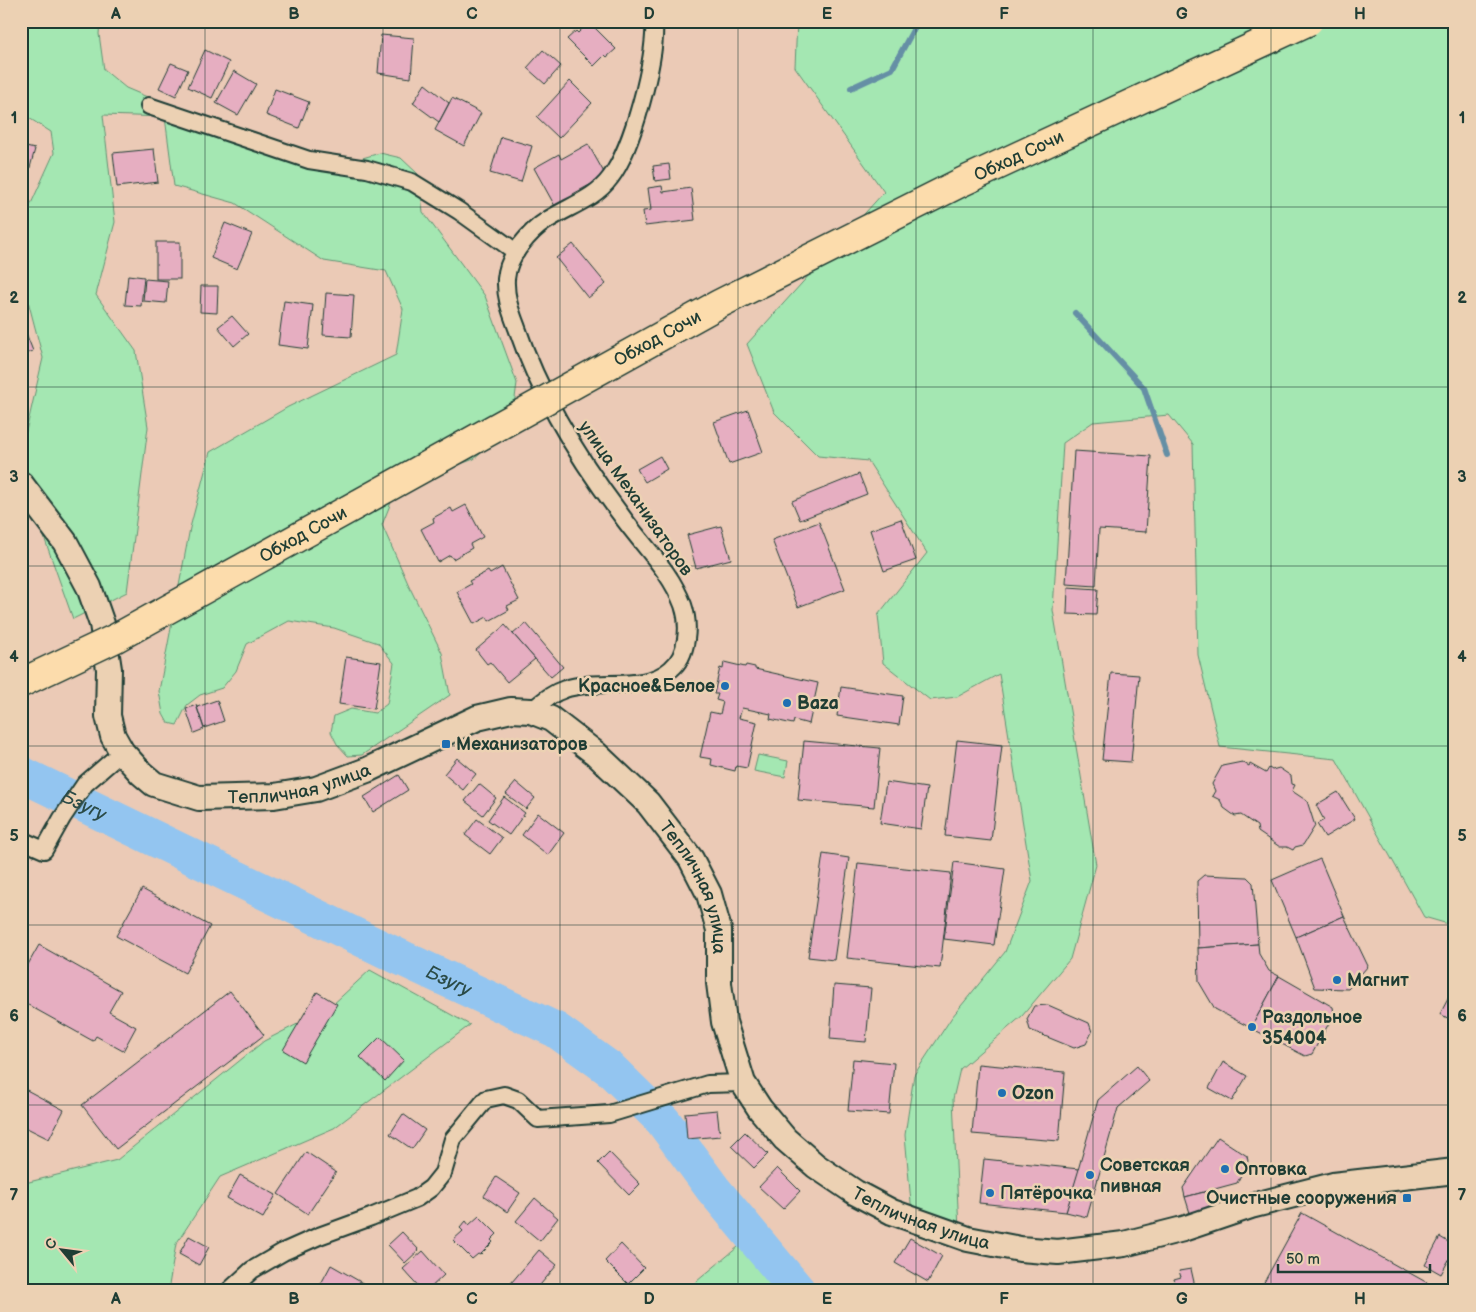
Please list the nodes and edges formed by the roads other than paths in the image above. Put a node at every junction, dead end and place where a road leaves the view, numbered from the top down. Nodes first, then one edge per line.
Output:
1 (654, 21) edge
2 (1309, 21) edge
3 (150, 106) dead end
4 (516, 252) junction
5 (21, 484) edge
6 (21, 684) edge
7 (531, 711) junction
8 (122, 752) junction
9 (21, 840) edge
10 (743, 1083) junction
11 (1455, 1171) edge
12 (229, 1291) edge

1 - 4 street, улица Механизаторов
2 - 6 highway, Обход Сочи, bridge
3 - 4 street
4 - 7 street, улица Механизаторов
5 - 8 street, Тепличная улица
7 - 8 street, Тепличная улица
7 - 10 street, Тепличная улица
8 - 9 street
10 - 11 street, Тепличная улица
10 - 12 street

